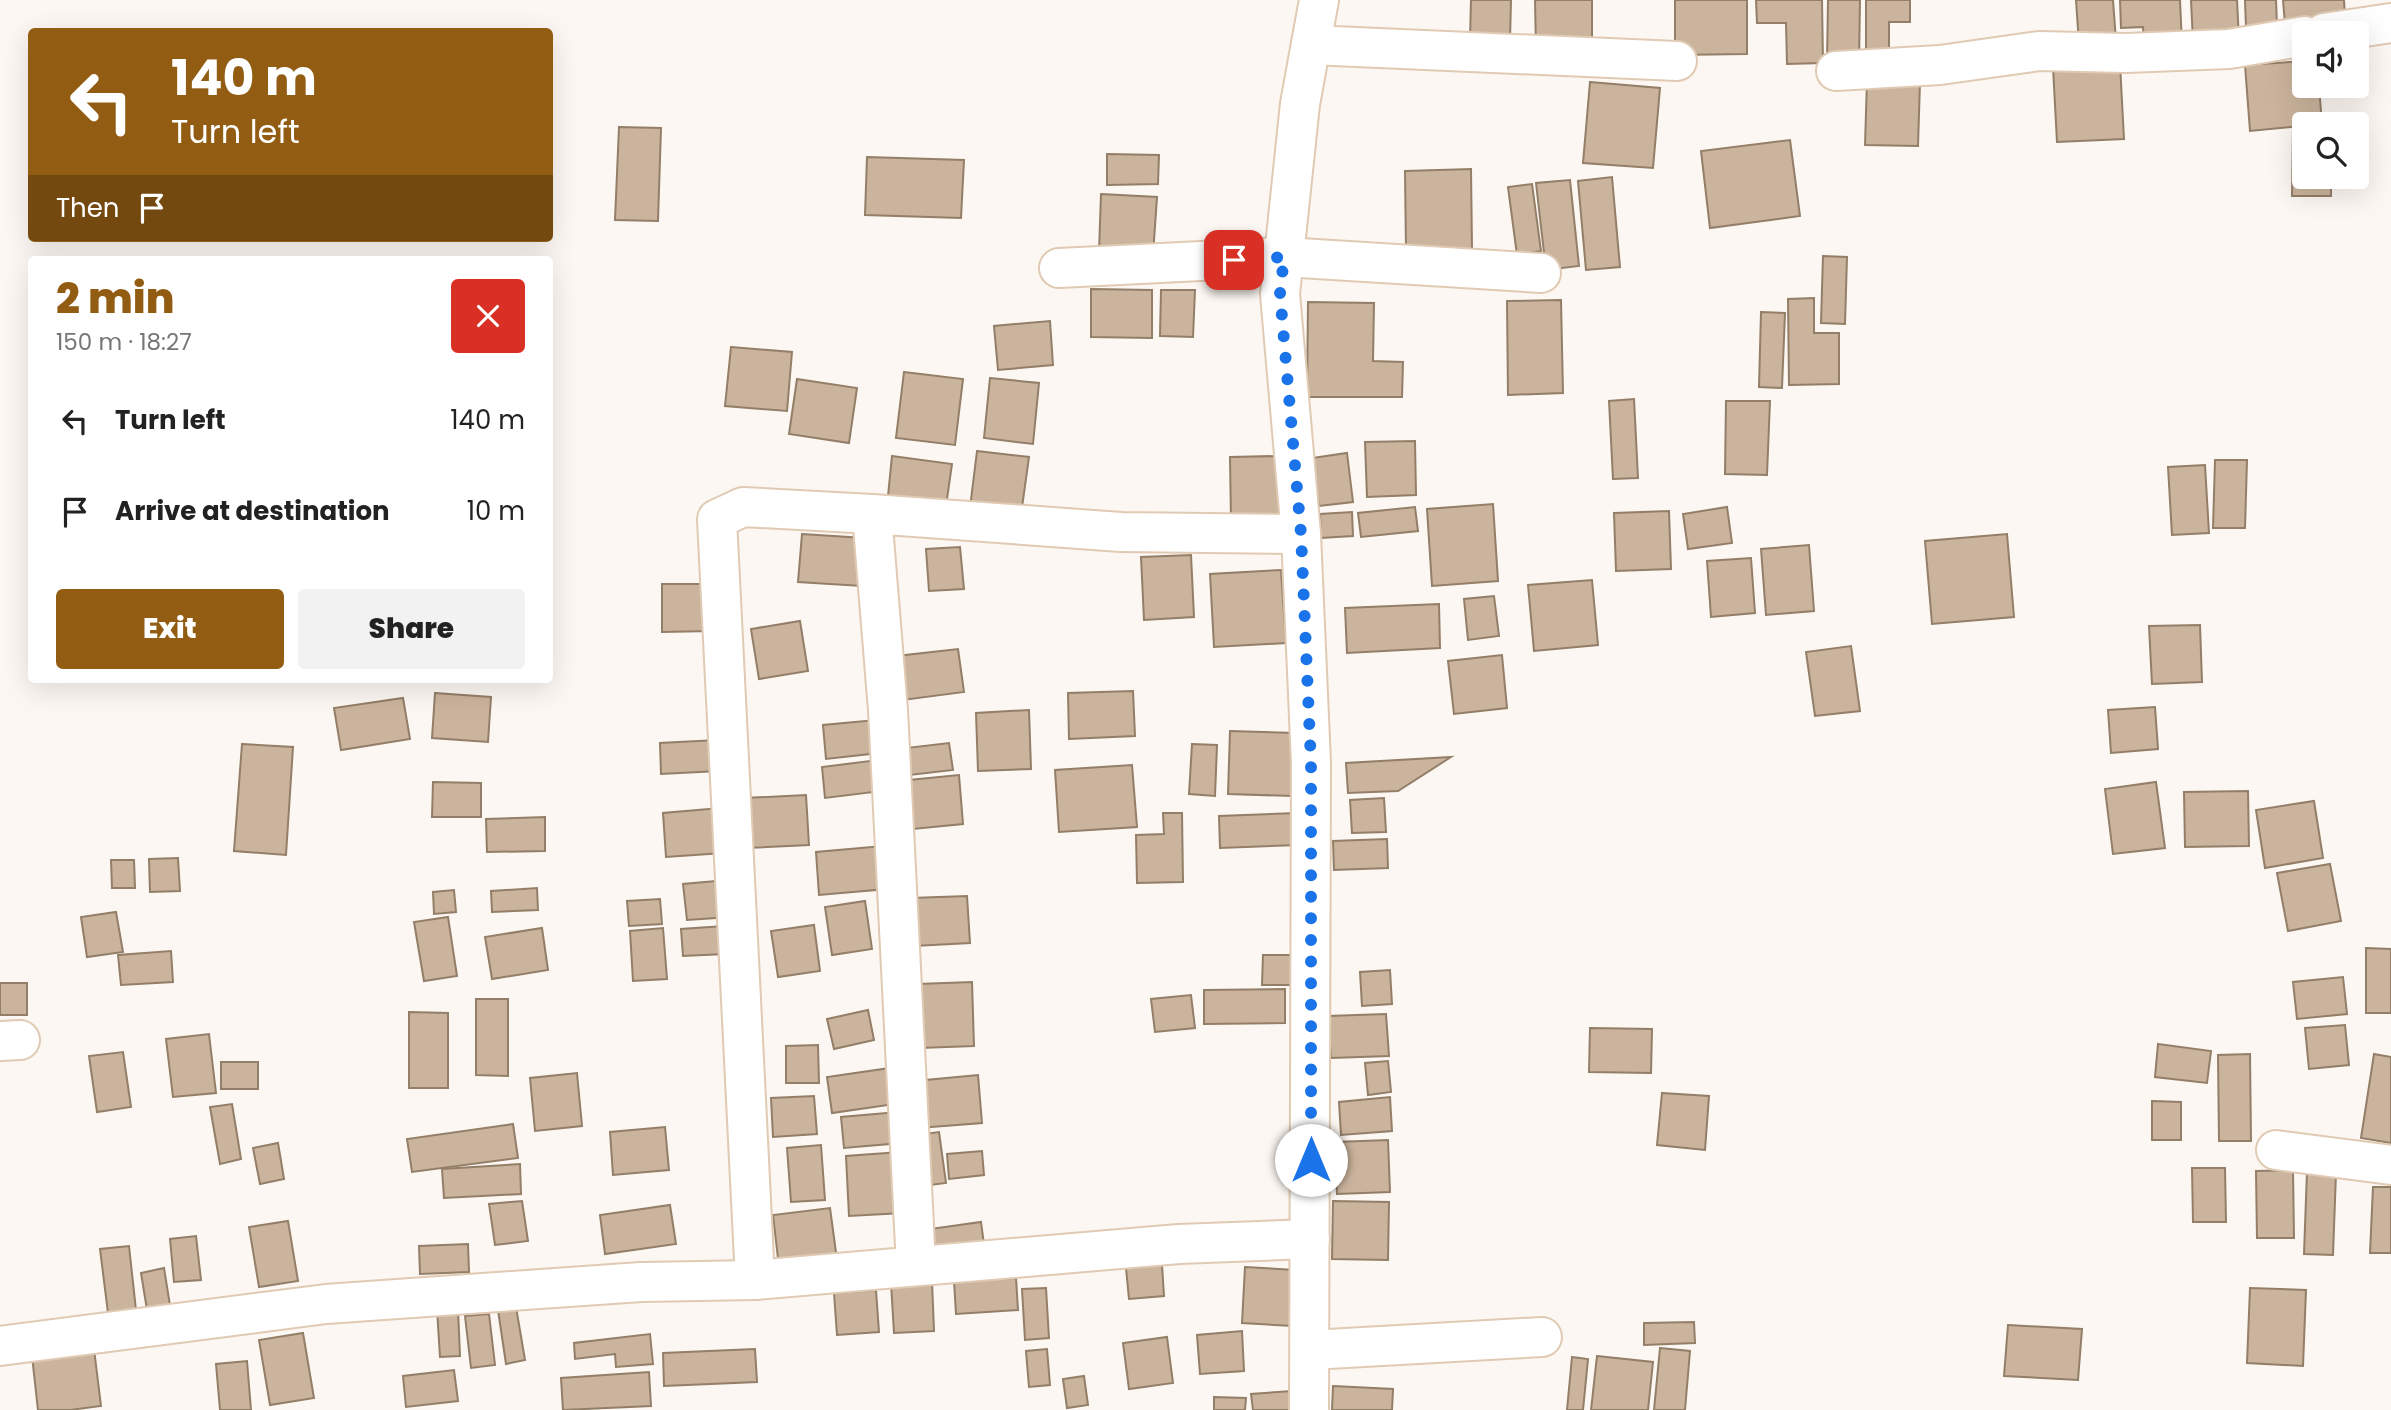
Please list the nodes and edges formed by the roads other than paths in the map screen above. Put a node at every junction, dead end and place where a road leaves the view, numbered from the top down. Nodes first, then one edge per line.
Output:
1 (1319, 0) edge
2 (2391, 23) edge
3 (2369, 26) edge
4 (2292, 39) edge
5 (1311, 46) junction
6 (1678, 61) dead end
7 (1836, 71) dead end
8 (1284, 257) junction
9 (1059, 268) dead end
10 (1541, 273) dead end
11 (872, 514) junction
12 (1301, 534) junction
13 (2276, 1150) dead end
14 (2391, 1165) edge
15 (1310, 1239) junction
16 (916, 1266) junction
17 (755, 1280) junction
18 (1542, 1337) dead end
19 (0, 1346) edge
20 (1310, 1350) junction
21 (1309, 1410) edge

1 - 5 street
2 - 3 street
4 - 7 street
5 - 6 street
5 - 8 street
8 - 9 street
8 - 10 street
8 - 12 street
11 - 12 street
11 - 16 street
11 - 17 street
12 - 15 street
13 - 14 street
15 - 16 street
15 - 20 street
16 - 17 street
17 - 19 street
18 - 20 street
20 - 21 street

